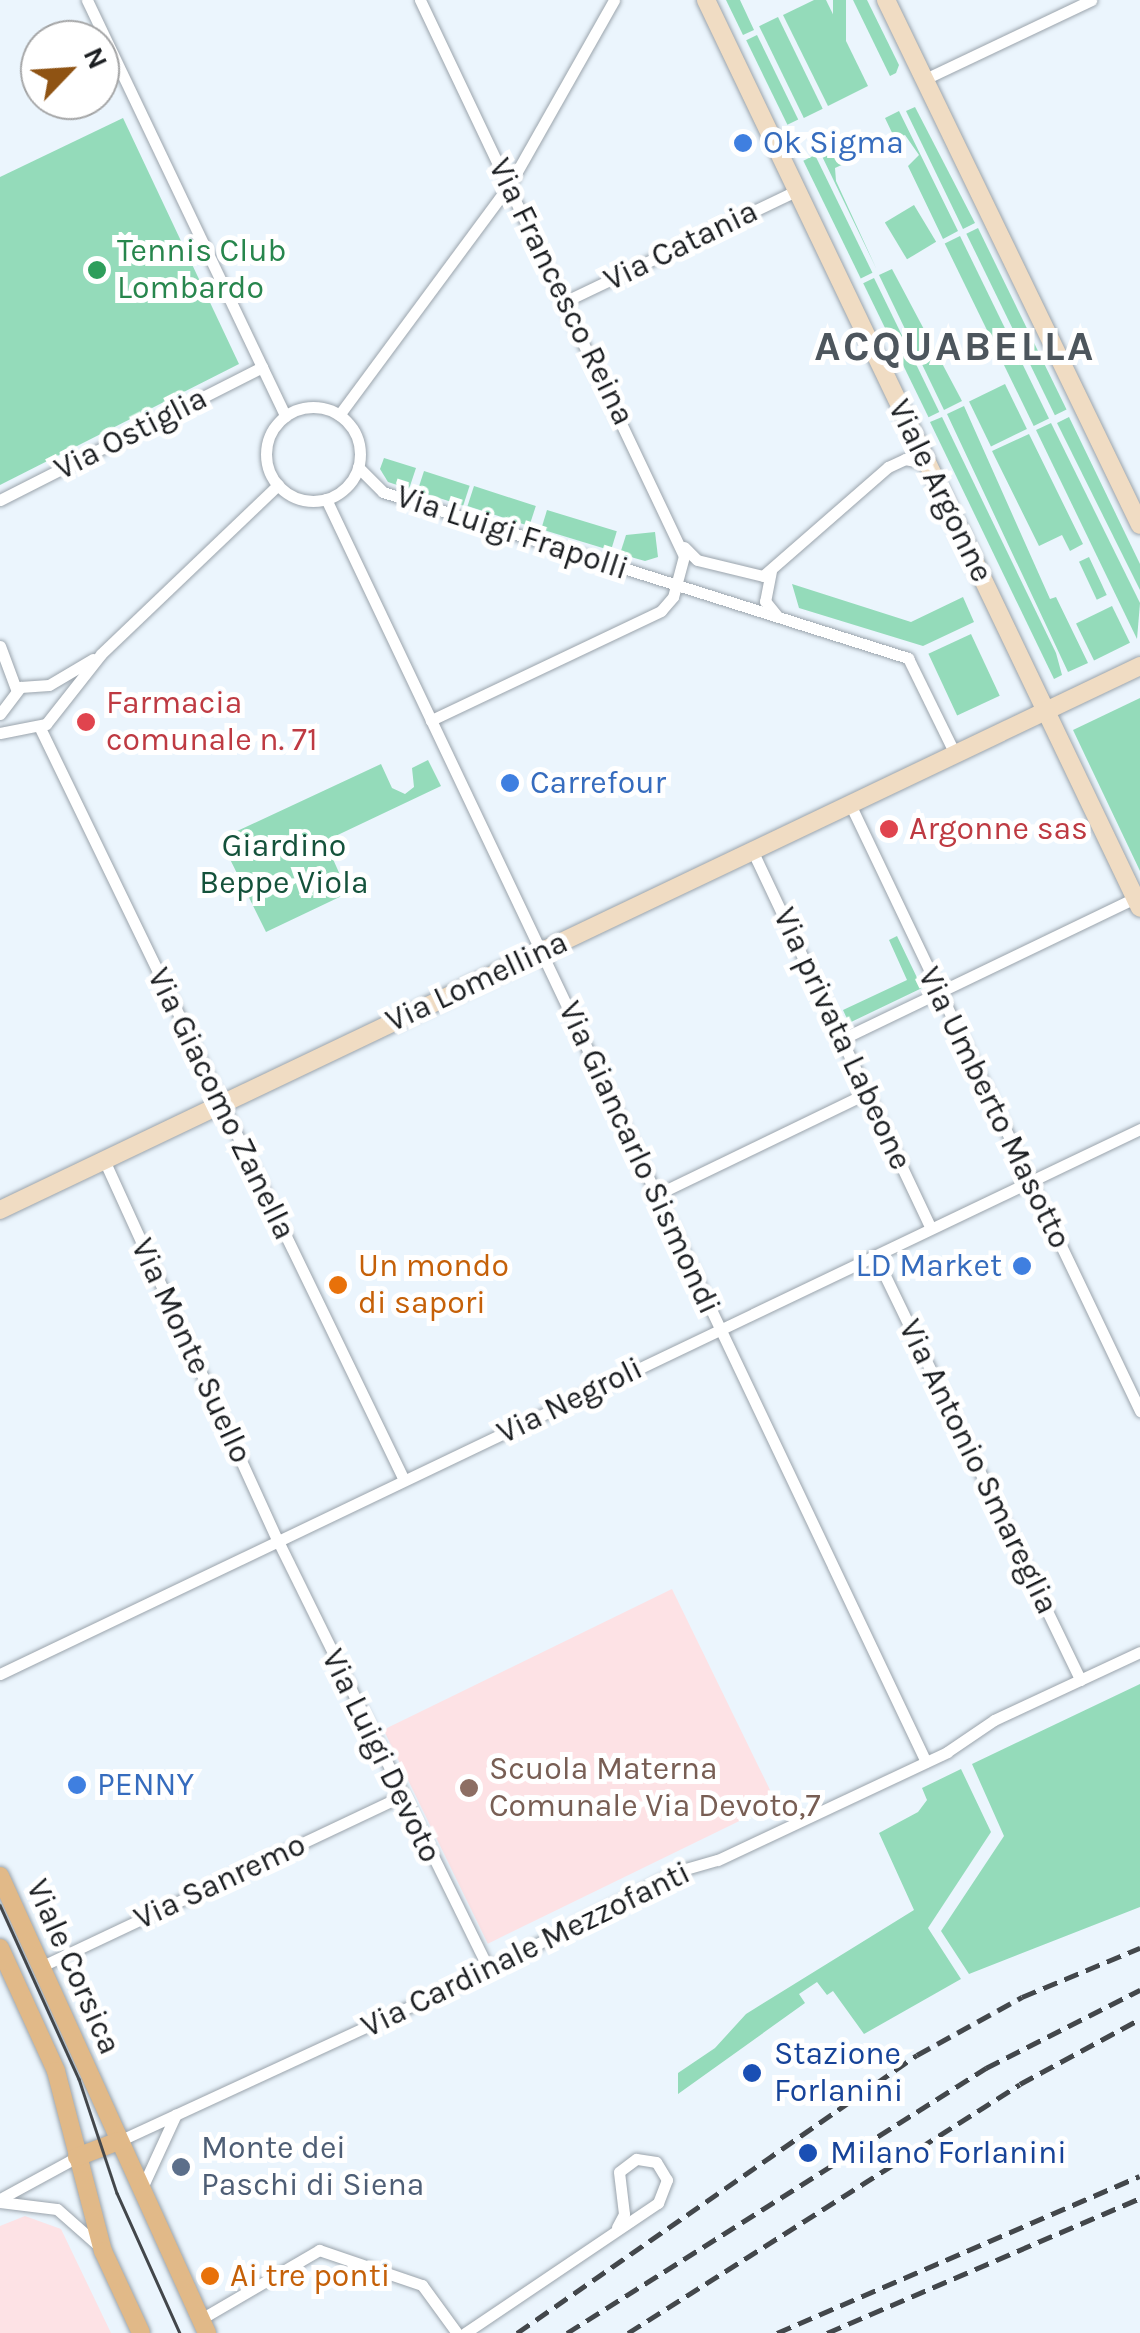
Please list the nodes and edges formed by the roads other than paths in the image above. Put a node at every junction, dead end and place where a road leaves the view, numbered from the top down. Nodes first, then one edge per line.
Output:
1 (87, 0) edge
2 (420, 0) edge
3 (614, 0) edge
4 (706, 0) edge
5 (886, 0) edge
6 (1090, 0) edge
7 (925, 79) junction
8 (510, 184) junction
9 (796, 192) junction
10 (566, 301) junction
11 (262, 367) junction
12 (285, 416) junction
13 (338, 416) junction
14 (926, 463) junction
15 (358, 467) junction
16 (278, 485) junction
17 (0, 500) edge
18 (326, 500) junction
19 (1140, 525) edge
20 (684, 547) junction
21 (772, 571) junction
22 (676, 586) junction
23 (780, 619) junction
24 (0, 646) edge
25 (101, 654) junction
26 (1140, 666) edge
27 (41, 687) junction
28 (16, 689) junction
29 (4, 710) edge
30 (1045, 711) junction
31 (52, 714) junction
32 (430, 720) junction
33 (21, 728) junction
34 (40, 728) junction
35 (0, 733) edge
36 (955, 754) junction
37 (850, 804) junction
38 (752, 850) junction
39 (1138, 903) edge
40 (541, 952) junction
41 (939, 992) junction
42 (842, 1039) junction
43 (867, 1093) junction
44 (221, 1105) junction
45 (1140, 1129) edge
46 (104, 1160) junction
47 (1030, 1182) junction
48 (656, 1194) junction
49 (0, 1210) edge
50 (931, 1228) junction
51 (875, 1255) junction
52 (720, 1329) junction
53 (1140, 1411) edge
54 (404, 1480) junction
55 (278, 1541) junction
56 (1140, 1652) edge
57 (0, 1674) edge
58 (1080, 1680) junction
59 (926, 1762) junction
60 (401, 1796) junction
61 (0, 1876) edge
62 (0, 1948) edge
63 (40, 1967) junction
64 (488, 1968) junction
65 (178, 2110) junction
66 (118, 2141) junction
67 (78, 2157) junction
68 (141, 2191) junction
69 (0, 2200) edge
70 (617, 2227) junction
71 (103, 2250) junction
72 (204, 2326) edge
73 (141, 2333) edge
74 (461, 2333) edge

1 - 11 street
2 - 8 street, Via Francesco Reina
3 - 8 street
4 - 9 street, Viale Argonne
5 - 7 street
6 - 7 street
7 - 19 street
8 - 10 street, Via Francesco Reina
8 - 13 street
9 - 10 street, Via Catania
9 - 14 street, Viale Argonne
10 - 20 street, Via Francesco Reina
11 - 12 street
11 - 17 street, Via Ostiglia
12 - 13 street
12 - 16 street
13 - 15 street
14 - 21 street
14 - 30 street, Viale Argonne
15 - 18 street
15 - 22 street, Via Luigi Frapolli
16 - 18 street
16 - 25 street
18 - 32 street, Via Giancarlo Sismondi
20 - 21 street
20 - 22 street
21 - 23 street
22 - 23 street, Via Luigi Frapolli
22 - 32 street, Via Luigi Frapolli
23 - 36 street, Via Luigi Frapolli
24 - 28 street
25 - 27 street
25 - 31 street
26 - 30 street
27 - 28 street
27 - 31 street
28 - 29 street
29 - 33 street
30 - 36 street, Via Lomellina
30 - 39 street, Viale Argonne
31 - 34 street
32 - 40 street, Via Giancarlo Sismondi
33 - 34 street
33 - 35 street
34 - 44 street, Via Giacomo Zanella
36 - 37 street, Via Lomellina
37 - 38 street, Via Lomellina
37 - 41 street, Via Umberto Masotto
38 - 40 street, Via Lomellina
38 - 42 street, Via privata Labeone
39 - 41 street
40 - 44 street, Via Lomellina
40 - 48 street, Via Giancarlo Sismondi
41 - 42 street
41 - 47 street, Via Umberto Masotto
42 - 43 street, Via privata Labeone
43 - 48 street
43 - 50 street, Via privata Labeone
44 - 46 street, Via Lomellina
44 - 54 street, Via Giacomo Zanella
45 - 47 street, Via Negroli
46 - 49 street, Via Lomellina
46 - 55 street, Via Monte Suello
47 - 50 street, Via Negroli
47 - 53 street, Via Umberto Masotto
48 - 52 street, Via Giancarlo Sismondi
50 - 51 street, Via Negroli
51 - 52 street, Via Negroli
51 - 58 street, Via Antonio Smareglia
52 - 54 street, Via Negroli
52 - 59 street, Via Giancarlo Sismondi
54 - 55 street, Via Negroli
55 - 57 street, Via Negroli
55 - 60 street, Via Luigi Devoto
56 - 58 street, Via Cardinale Mezzofanti
58 - 59 street, Via Cardinale Mezzofanti
59 - 64 street, Via Cardinale Mezzofanti
60 - 63 street, Via Sanremo
60 - 64 street, Via Luigi Devoto
61 - 63 main road, Viale Corsica
62 - 67 main road, Viale Corsica
63 - 66 main road, Viale Corsica
64 - 65 street, Via Cardinale Mezzofanti
65 - 66 street, Via Cardinale Mezzofanti
65 - 68 street
66 - 67 main road
66 - 68 main road, Viale Corsica
67 - 69 street
67 - 71 main road, Viale Corsica
68 - 72 main road
69 - 71 street
70 - 70 street
70 - 74 street
71 - 73 main road
72 - 74 street

